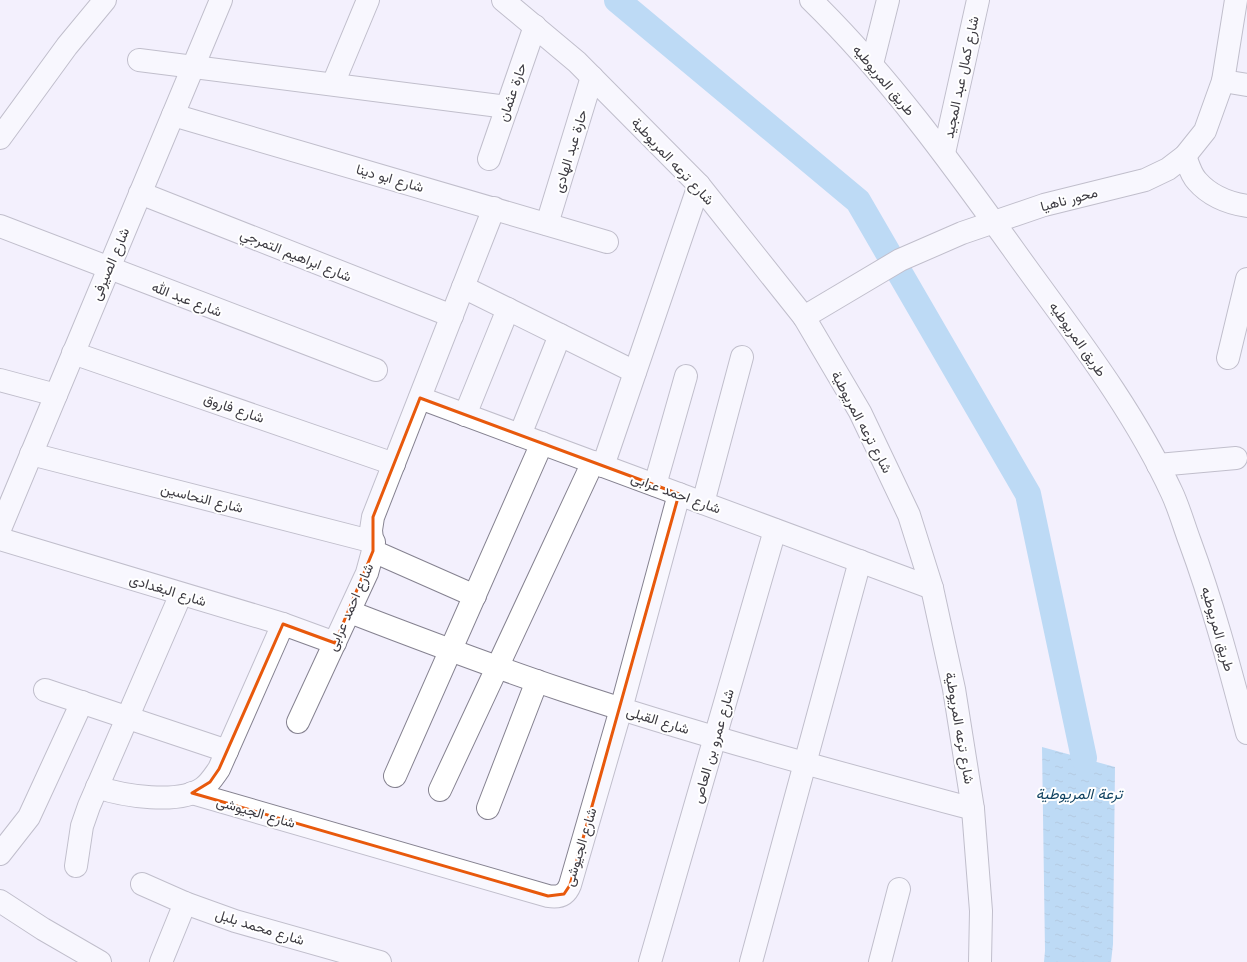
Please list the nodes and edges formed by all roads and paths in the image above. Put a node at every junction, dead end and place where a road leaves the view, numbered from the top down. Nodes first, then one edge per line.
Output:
1 (105, 0) edge
2 (221, 0) edge
3 (368, 0) edge
4 (503, 0) edge
5 (811, 0) edge
6 (888, 0) edge
7 (978, 0) edge
8 (1236, 0) edge
9 (535, 26) junction
10 (139, 60) dead end
11 (872, 64) junction
12 (194, 66) junction
13 (592, 77) junction
14 (1222, 81) junction
15 (333, 84) junction
16 (1247, 85) edge
17 (507, 107) junction
18 (173, 115) junction
19 (0, 138) edge
20 (944, 153) junction
21 (1185, 156) junction
22 (489, 159) dead end
23 (699, 185) junction
24 (140, 193) junction
25 (1247, 206) edge
26 (494, 208) junction
27 (994, 222) junction
28 (547, 224) junction
29 (0, 226) edge
30 (607, 242) dead end
31 (108, 269) junction
32 (1247, 279) edge
33 (463, 287) junction
34 (508, 309) junction
35 (452, 316) junction
36 (804, 317) junction
37 (560, 335) junction
38 (73, 353) junction
39 (742, 357) dead end
40 (1228, 358) dead end
41 (376, 370) dead end
42 (635, 372) junction
43 (686, 376) dead end
44 (0, 380) edge
45 (56, 395) junction
46 (420, 398) junction
47 (465, 415) junction
48 (520, 435) junction
49 (542, 443) junction
50 (31, 454) junction
51 (1236, 458) dead end
52 (394, 464) junction
53 (598, 464) junction
54 (1158, 466) junction
55 (655, 485) junction
56 (679, 494) junction
57 (703, 503) junction
58 (0, 528) edge
59 (775, 530) junction
60 (0, 539) edge
61 (374, 547) junction
62 (860, 561) junction
63 (932, 588) junction
64 (181, 594) junction
65 (475, 596) junction
66 (350, 612) junction
67 (283, 624) junction
68 (335, 643) junction
69 (451, 650) junction
70 (498, 667) junction
71 (537, 681) junction
72 (1240, 684) edge
73 (45, 690) dead end
74 (82, 702) junction
75 (621, 709) junction
76 (127, 718) junction
77 (298, 722) dead end
78 (1247, 733) edge
79 (715, 738) junction
80 (227, 751) junction
81 (806, 764) junction
82 (395, 776) dead end
83 (97, 787) junction
84 (440, 790) dead end
85 (192, 793) junction
86 (488, 808) dead end
87 (974, 809) junction
88 (0, 854) edge
89 (76, 866) dead end
90 (142, 884) dead end
91 (899, 889) dead end
92 (0, 901) edge
93 (185, 903) junction
94 (100, 962) edge
95 (161, 962) edge
96 (380, 962) edge
97 (650, 962) edge
98 (751, 962) edge
99 (880, 962) edge
100 (980, 962) edge

1 - 19 street
2 - 12 street, شارع الصيرفى
3 - 15 street
4 - 9 street, شارع ترعه المريوطية
5 - 11 street, طريق المريوطيه
6 - 11 street
7 - 20 street, شارع كمال عبد المجيد
8 - 14 street, محور ناهيا
9 - 13 street, شارع ترعه المريوطية
9 - 17 street, حارة عثمان
10 - 12 street
11 - 20 street, طريق المريوطيه
12 - 15 street
12 - 18 street, شارع الصيرفى
13 - 23 street, شارع ترعه المريوطية
13 - 28 street, حارة عبد الهادى
14 - 16 street
14 - 21 street, محور ناهيا
15 - 17 street
17 - 22 street, حارة عثمان
18 - 24 street, شارع الصيرفى
18 - 26 street, شارع ابو دينا
20 - 27 street, طريق المريوطيه
21 - 25 street
21 - 27 street, محور ناهيا
23 - 36 street, شارع ترعه المريوطية
23 - 42 street
24 - 31 street, شارع الصيرفى
24 - 35 street, شارع ابراهيم التمرجي
26 - 28 street, شارع ابو دينا
26 - 33 street, شارع احمد عرابى
27 - 36 street, محور ناهيا
27 - 54 street, طريق المريوطيه
28 - 30 street, شارع ابو دينا
29 - 31 street, شارع عبد الله
31 - 38 street, شارع الصيرفى
31 - 41 street, شارع عبد الله
32 - 40 street
33 - 34 street
33 - 35 street, شارع احمد عرابى
34 - 37 street
34 - 47 street
35 - 46 street, شارع احمد عرابى
36 - 63 street, شارع ترعه المريوطية
37 - 42 street
37 - 48 street
38 - 45 street, شارع الصيرفى
38 - 52 street, شارع فاروق
39 - 57 street
42 - 53 street
43 - 55 street
44 - 45 street
45 - 50 street, شارع الصيرفى
46 - 47 street, شارع احمد عرابى
46 - 52 street, شارع احمد عرابى
47 - 48 street, شارع احمد عرابى
48 - 49 street, شارع احمد عرابى
49 - 53 street, شارع احمد عرابى
49 - 65 street
50 - 58 street, شارع الصيرفى
50 - 61 street, شارع النحاسين
51 - 54 street
52 - 61 street, شارع احمد عرابى
53 - 55 street, شارع احمد عرابى
53 - 70 street
54 - 72 street, طريق المريوطيه
55 - 56 street, شارع احمد عرابى
56 - 57 street, شارع احمد عرابى
56 - 75 street, شارع الجيوشى
57 - 59 street, شارع احمد عرابى
59 - 62 street, شارع احمد عرابى
59 - 79 street, شارع عمرو بن العاص
60 - 64 street, شارع البغدادى
61 - 65 street, شارع النحاسين
61 - 66 street, شارع احمد عرابى
62 - 63 street, شارع احمد عرابى
62 - 81 street
63 - 87 street, شارع ترعه المريوطية
64 - 67 street, شارع البغدادى
64 - 76 street
65 - 69 street
66 - 68 street, شارع احمد عرابى
66 - 69 street, شارع القبلى
67 - 68 street, شارع البغدادى
67 - 80 street
68 - 77 street, شارع احمد عرابى
69 - 70 street, شارع القبلى
69 - 82 street
70 - 71 street, شارع القبلى
70 - 84 street
71 - 75 street, شارع القبلى
71 - 86 street
72 - 78 street, طريق المريوطيه
73 - 74 street
74 - 76 street
74 - 88 street
75 - 79 street, شارع القبلى
75 - 85 street, شارع الجيوشى
76 - 80 street
76 - 83 street
79 - 81 street, شارع القبلى
79 - 97 street, شارع عمرو بن العاص
80 - 85 street
81 - 87 street, شارع القبلى
81 - 98 street
83 - 85 street
83 - 89 street
87 - 100 street, شارع ترعه المريوطية
90 - 93 street, شارع محمد بلبل
91 - 99 street
92 - 94 street
93 - 95 street
93 - 96 street, شارع محمد بلبل

